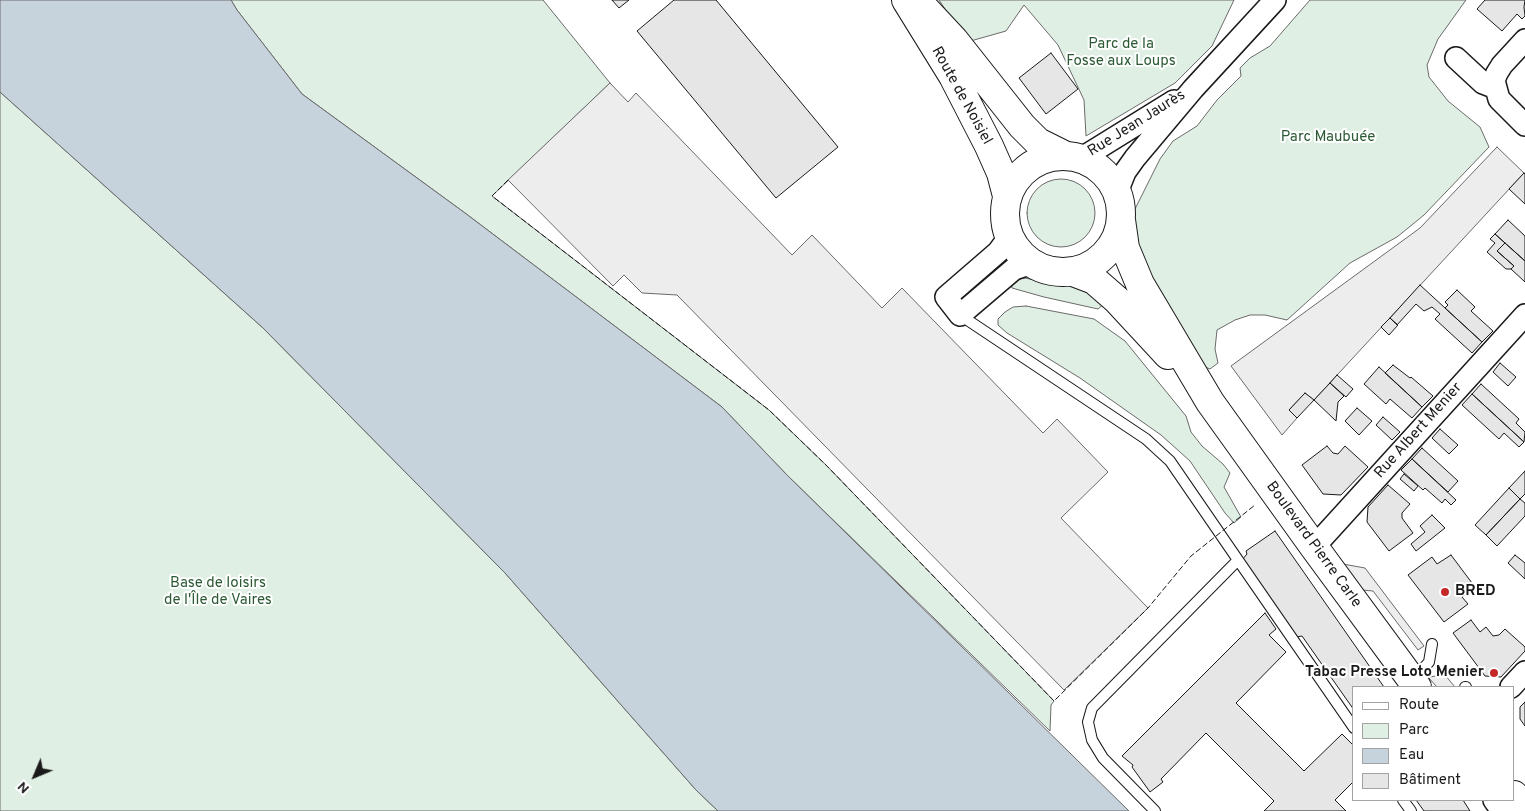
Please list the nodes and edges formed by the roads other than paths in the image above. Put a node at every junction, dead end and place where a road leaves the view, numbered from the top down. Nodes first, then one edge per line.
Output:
1 (906, 0) edge
2 (918, 0) edge
3 (1275, 0) edge
4 (1525, 40) edge
5 (1456, 58) dead end
6 (1496, 88) junction
7 (1193, 89) junction
8 (1524, 123) edge
9 (1073, 157) junction
10 (1117, 192) junction
11 (1007, 196) junction
12 (1121, 220) junction
13 (1009, 237) junction
14 (1032, 263) junction
15 (1072, 272) junction
16 (960, 315) junction
17 (1525, 315) edge
18 (1210, 402) junction
19 (1314, 546) junction
20 (1238, 560) junction
21 (1432, 644) dead end
22 (1525, 672) edge
23 (1415, 684) edge
24 (1512, 686) edge
25 (1352, 725) edge
26 (1515, 796) edge
27 (1525, 806) edge
28 (1155, 811) edge

1 - 11 main road, Route de Noisiel
2 - 9 main road, Route de Noisiel
3 - 7 street, Rue Jean Jaurès
4 - 6 street
5 - 6 street
6 - 8 street
7 - 9 street, Rue Jean Jaurès
7 - 10 street, Rue Jean Jaurès
9 - 10 main road
9 - 11 main road
10 - 12 main road
11 - 13 main road
12 - 15 main road
12 - 18 main road, Boulevard Pierre Carle
13 - 14 main road
13 - 16 street
14 - 15 main road
14 - 16 street
15 - 18 main road, Boulevard Pierre Carle
16 - 20 lane
17 - 19 street, Rue Albert Menier
18 - 19 main road, Boulevard Pierre Carle
19 - 23 main road, Boulevard Pierre Carle
20 - 25 lane
20 - 28 lane
21 - 23 lane
22 - 24 street
26 - 27 main road

